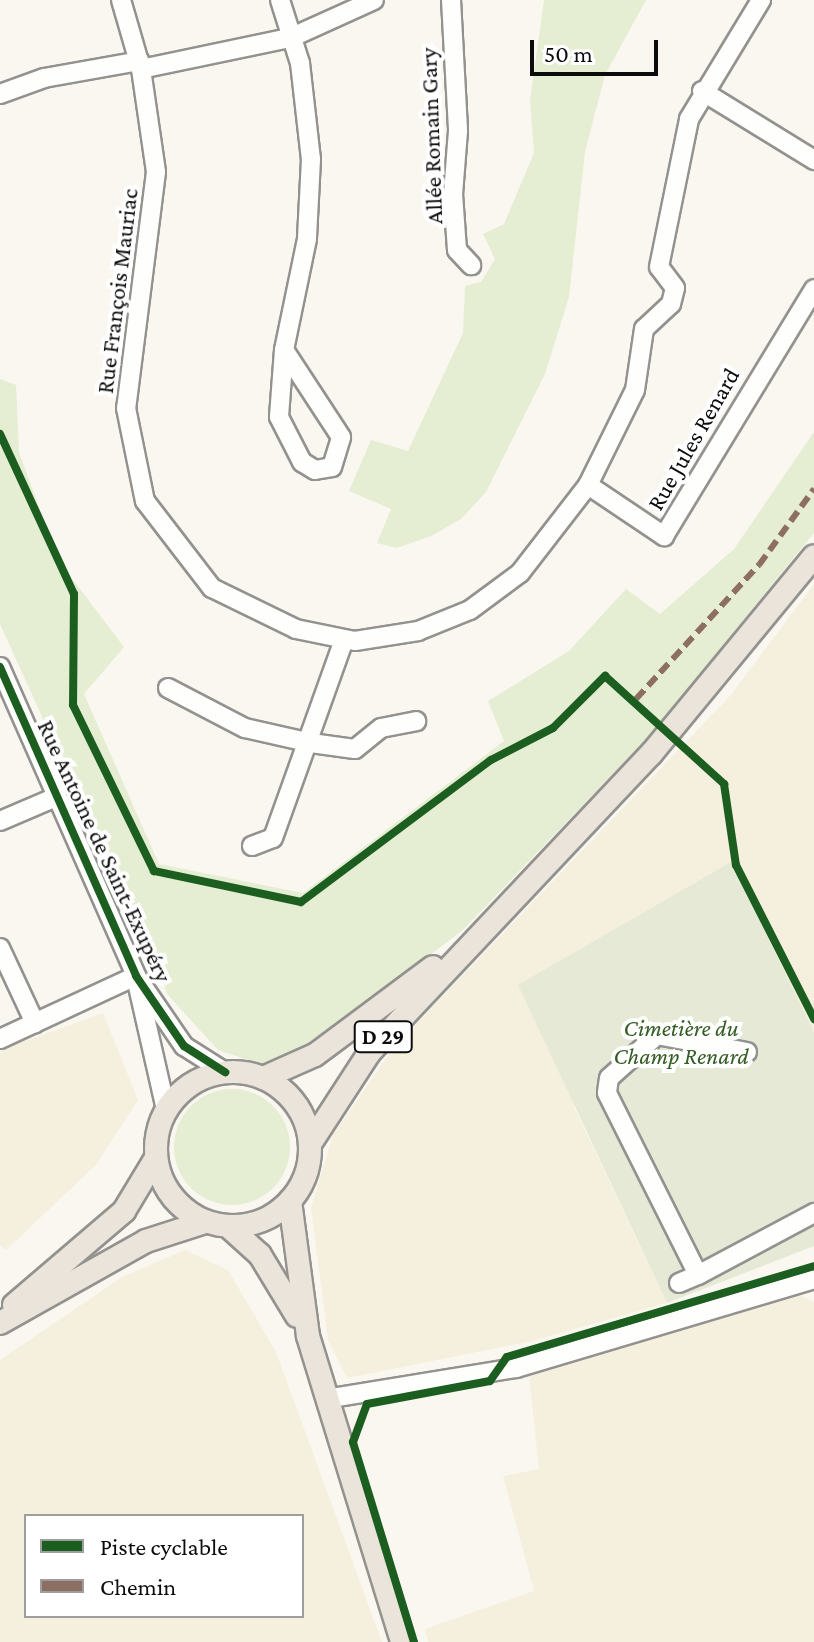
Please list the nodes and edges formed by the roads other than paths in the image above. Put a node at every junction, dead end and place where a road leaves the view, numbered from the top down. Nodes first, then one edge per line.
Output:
1 (121, 0) edge
2 (280, 0) edge
3 (374, 0) edge
4 (451, 0) edge
5 (761, 0) edge
6 (290, 38) junction
7 (140, 65) junction
8 (702, 91) junction
9 (0, 94) edge
10 (814, 160) edge
11 (471, 265) dead end
12 (814, 289) edge
13 (284, 350) junction
14 (588, 485) junction
15 (814, 556) edge
16 (344, 640) junction
17 (0, 667) edge
18 (168, 688) dead end
19 (416, 721) dead end
20 (311, 743) junction
21 (56, 797) junction
22 (0, 821) edge
23 (252, 846) dead end
24 (470, 940) junction
25 (0, 948) edge
26 (136, 976) junction
27 (35, 1023) junction
28 (0, 1039) edge
29 (747, 1052) dead end
30 (225, 1072) junction
31 (263, 1078) junction
32 (166, 1110) junction
33 (310, 1144) junction
34 (156, 1158) junction
35 (290, 1201) junction
36 (814, 1213) edge
37 (205, 1222) junction
38 (228, 1226) junction
39 (698, 1275) junction
40 (814, 1279) edge
41 (679, 1283) dead end
42 (0, 1321) edge
43 (308, 1336) junction
44 (326, 1399) junction
45 (402, 1642) edge

1 - 7 street, Rue François Mauriac
2 - 6 street
3 - 6 street
4 - 11 street, Allée Romain Gary
5 - 8 street, Rue François Mauriac
6 - 7 street
6 - 13 street
7 - 9 street
7 - 16 street, Rue François Mauriac
8 - 10 street
8 - 14 street, Rue François Mauriac
12 - 14 street, Rue Jules Renard
13 - 13 street
14 - 16 street, Rue François Mauriac
15 - 24 main road, D 29
16 - 20 street
17 - 21 street, Rue Antoine de Saint-Exupéry
18 - 20 street
19 - 20 street
20 - 23 street
21 - 22 street
21 - 26 street, Rue Antoine de Saint-Exupéry
24 - 31 main road, D 29
24 - 33 main road, D 29
25 - 27 street
26 - 27 street
26 - 30 street, Rue Antoine de Saint-Exupéry
26 - 32 street, Rue Antoine de Saint-Exupéry
27 - 28 street
29 - 39 street
30 - 31 main road
30 - 32 main road
31 - 33 main road
32 - 34 main road
33 - 35 main road
34 - 37 main road
34 - 42 main road
35 - 38 main road
35 - 43 main road
36 - 39 street
37 - 38 main road
37 - 42 main road
38 - 43 main road
39 - 41 street
40 - 44 street
43 - 44 main road
44 - 45 main road

